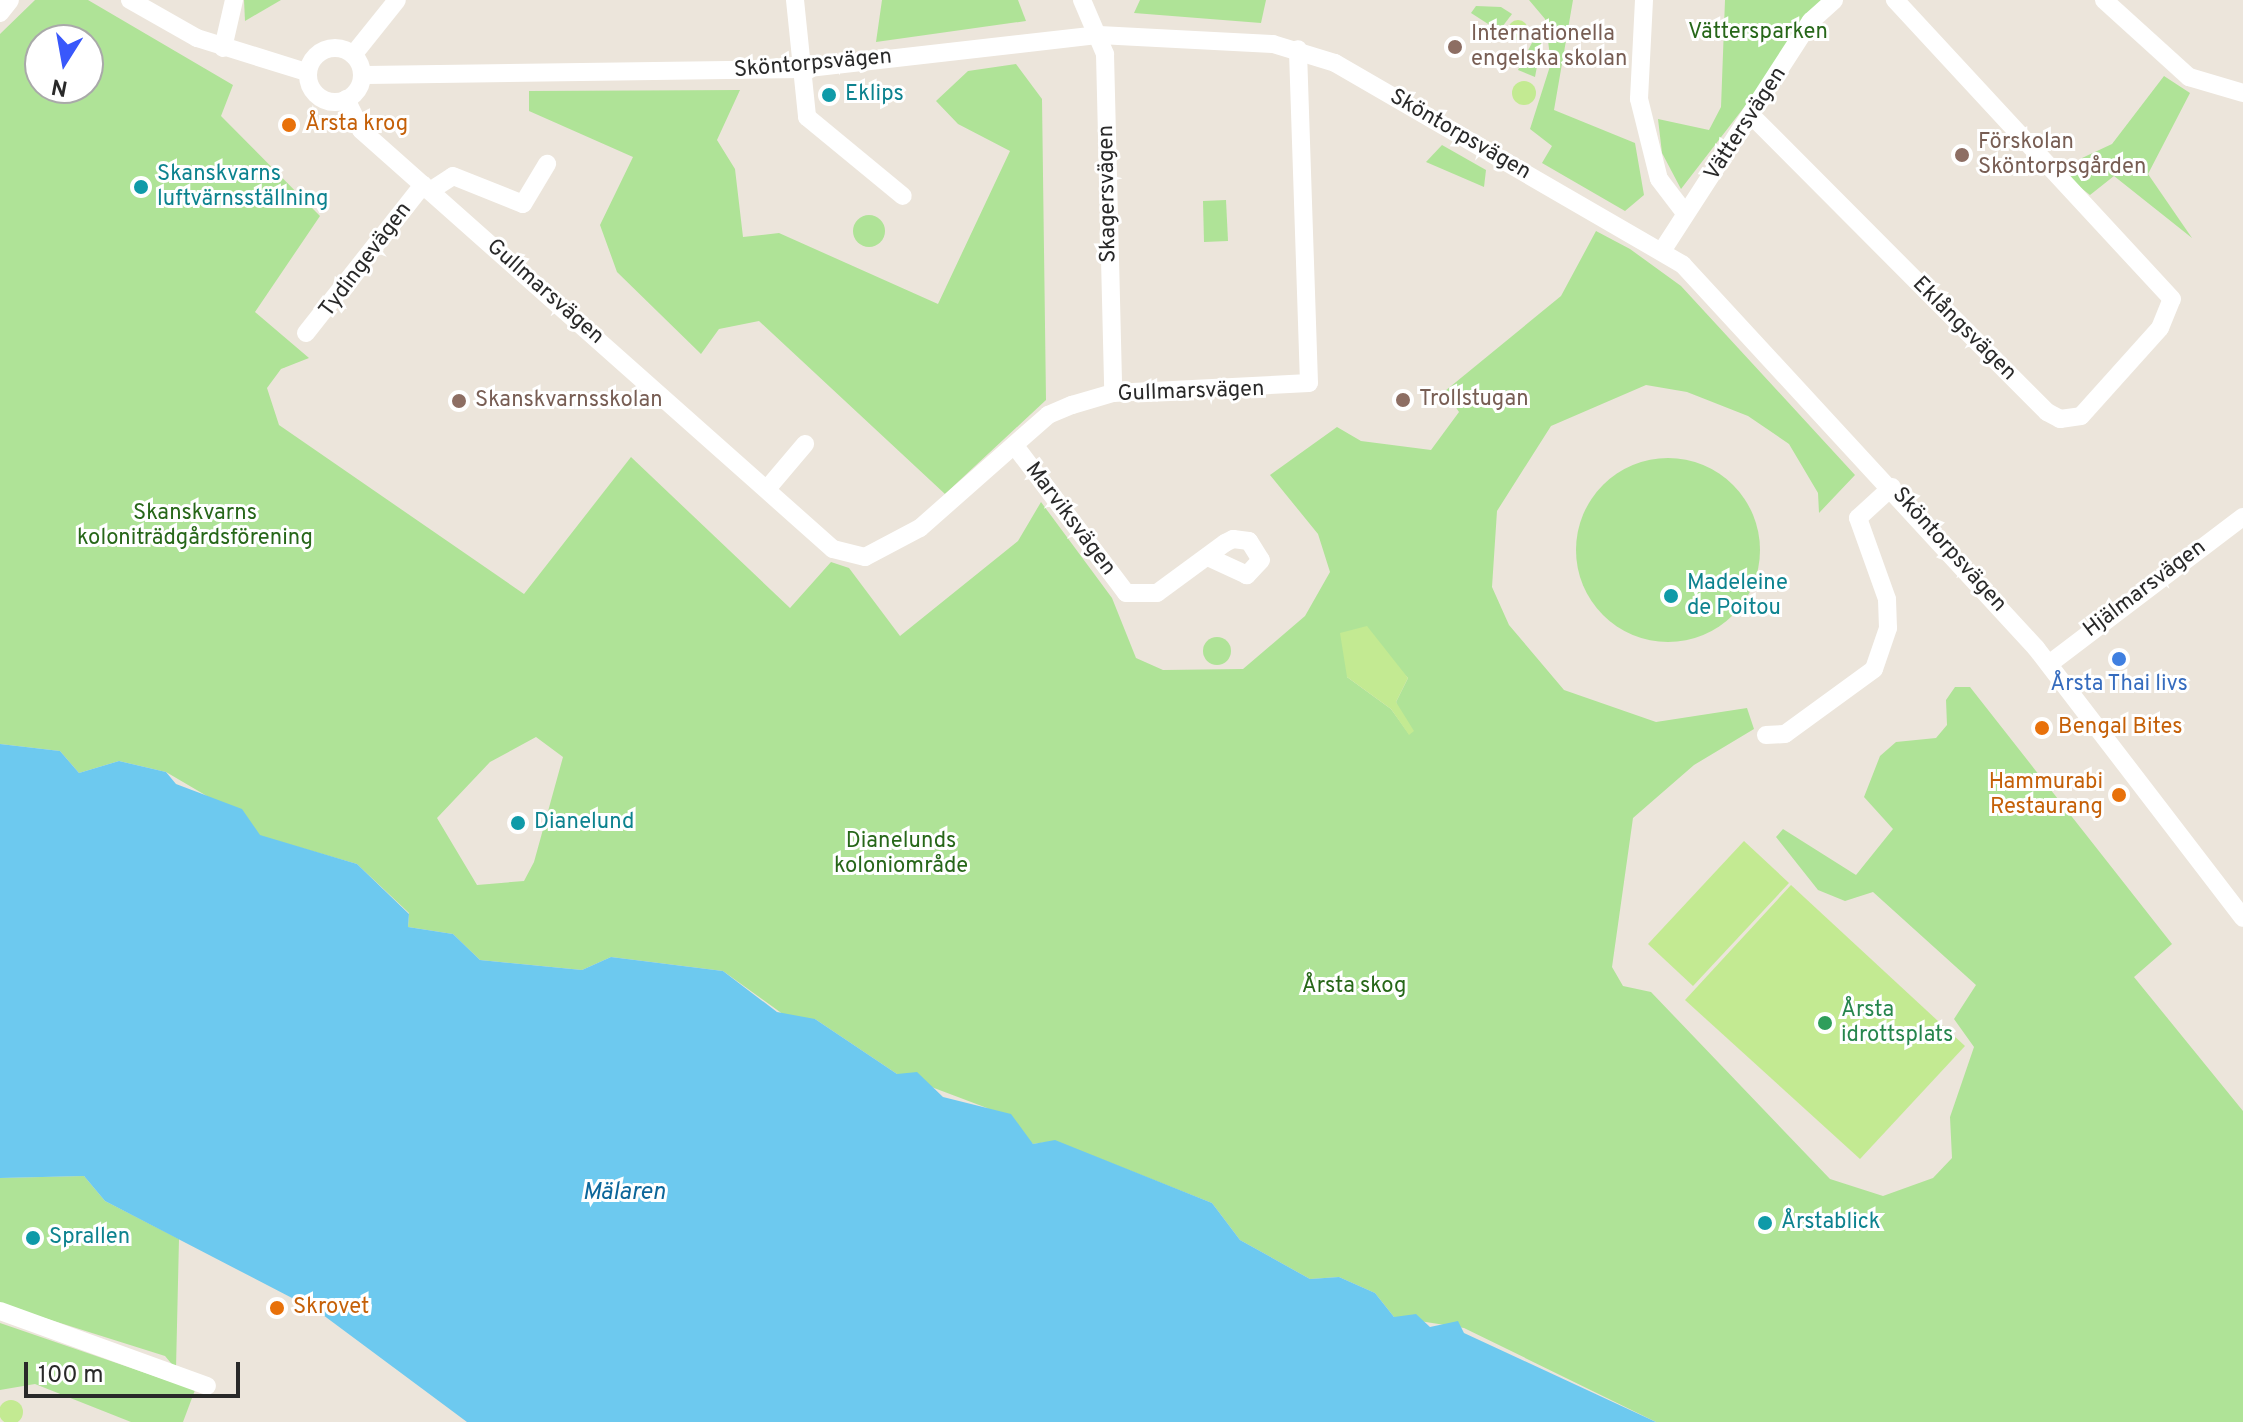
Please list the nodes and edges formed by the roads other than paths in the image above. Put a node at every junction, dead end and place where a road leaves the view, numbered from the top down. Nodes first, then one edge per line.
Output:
1 (10, 0) edge
2 (130, 0) edge
3 (234, 0) edge
4 (397, 0) edge
5 (795, 0) edge
6 (1082, 0) edge
7 (1644, 0) edge
8 (1834, 0) edge
9 (1895, 0) edge
10 (2104, 0) edge
11 (0, 13) edge
12 (1099, 35) junction
13 (223, 48) junction
14 (1298, 49) junction
15 (353, 55) junction
16 (800, 69) junction
17 (303, 71) junction
18 (366, 75) junction
19 (2243, 93) edge
20 (346, 99) junction
21 (1754, 118) junction
22 (547, 164) dead end
23 (426, 188) junction
24 (903, 196) dead end
25 (1685, 213) junction
26 (1662, 251) junction
27 (306, 333) dead end
28 (1113, 393) junction
29 (805, 444) dead end
30 (1015, 446) junction
31 (1892, 487) junction
32 (767, 489) junction
33 (2243, 517) edge
34 (2243, 530) edge
35 (1208, 557) dead end
36 (2052, 668) junction
37 (1766, 735) dead end
38 (2236, 896) edge
39 (2243, 918) edge
40 (0, 1311) edge
41 (207, 1386) dead end

1 - 11 street
2 - 13 street
3 - 13 street
4 - 15 street
5 - 16 street
6 - 12 street, Skagersvägen
7 - 25 street
8 - 21 street, Vättersvägen
9 - 21 street, Eklångsvägen
10 - 19 street
12 - 14 street, Sköntorpsvägen
12 - 16 street, Sköntorpsvägen
12 - 28 street, Skagersvägen
13 - 17 street
14 - 26 street, Sköntorpsvägen
14 - 28 street, Gullmarsvägen
15 - 17 street
15 - 18 street
16 - 18 street, Sköntorpsvägen
16 - 24 street
17 - 20 street
18 - 20 street
20 - 23 street, Gullmarsvägen
21 - 25 street, Vättersvägen
22 - 23 street
23 - 27 street, Tydingevägen
23 - 32 street, Gullmarsvägen
25 - 26 street, Vättersvägen
26 - 31 street, Sköntorpsvägen
28 - 30 street, Gullmarsvägen
29 - 32 street
30 - 32 street, Gullmarsvägen
30 - 35 street, Marviksvägen
31 - 36 street, Sköntorpsvägen
31 - 37 street
33 - 36 street, Hjälmarsvägen
34 - 36 street, Hjälmarsvägen
36 - 38 street, Sköntorpsvägen
38 - 39 street, Sköntorpsvägen
40 - 41 street

